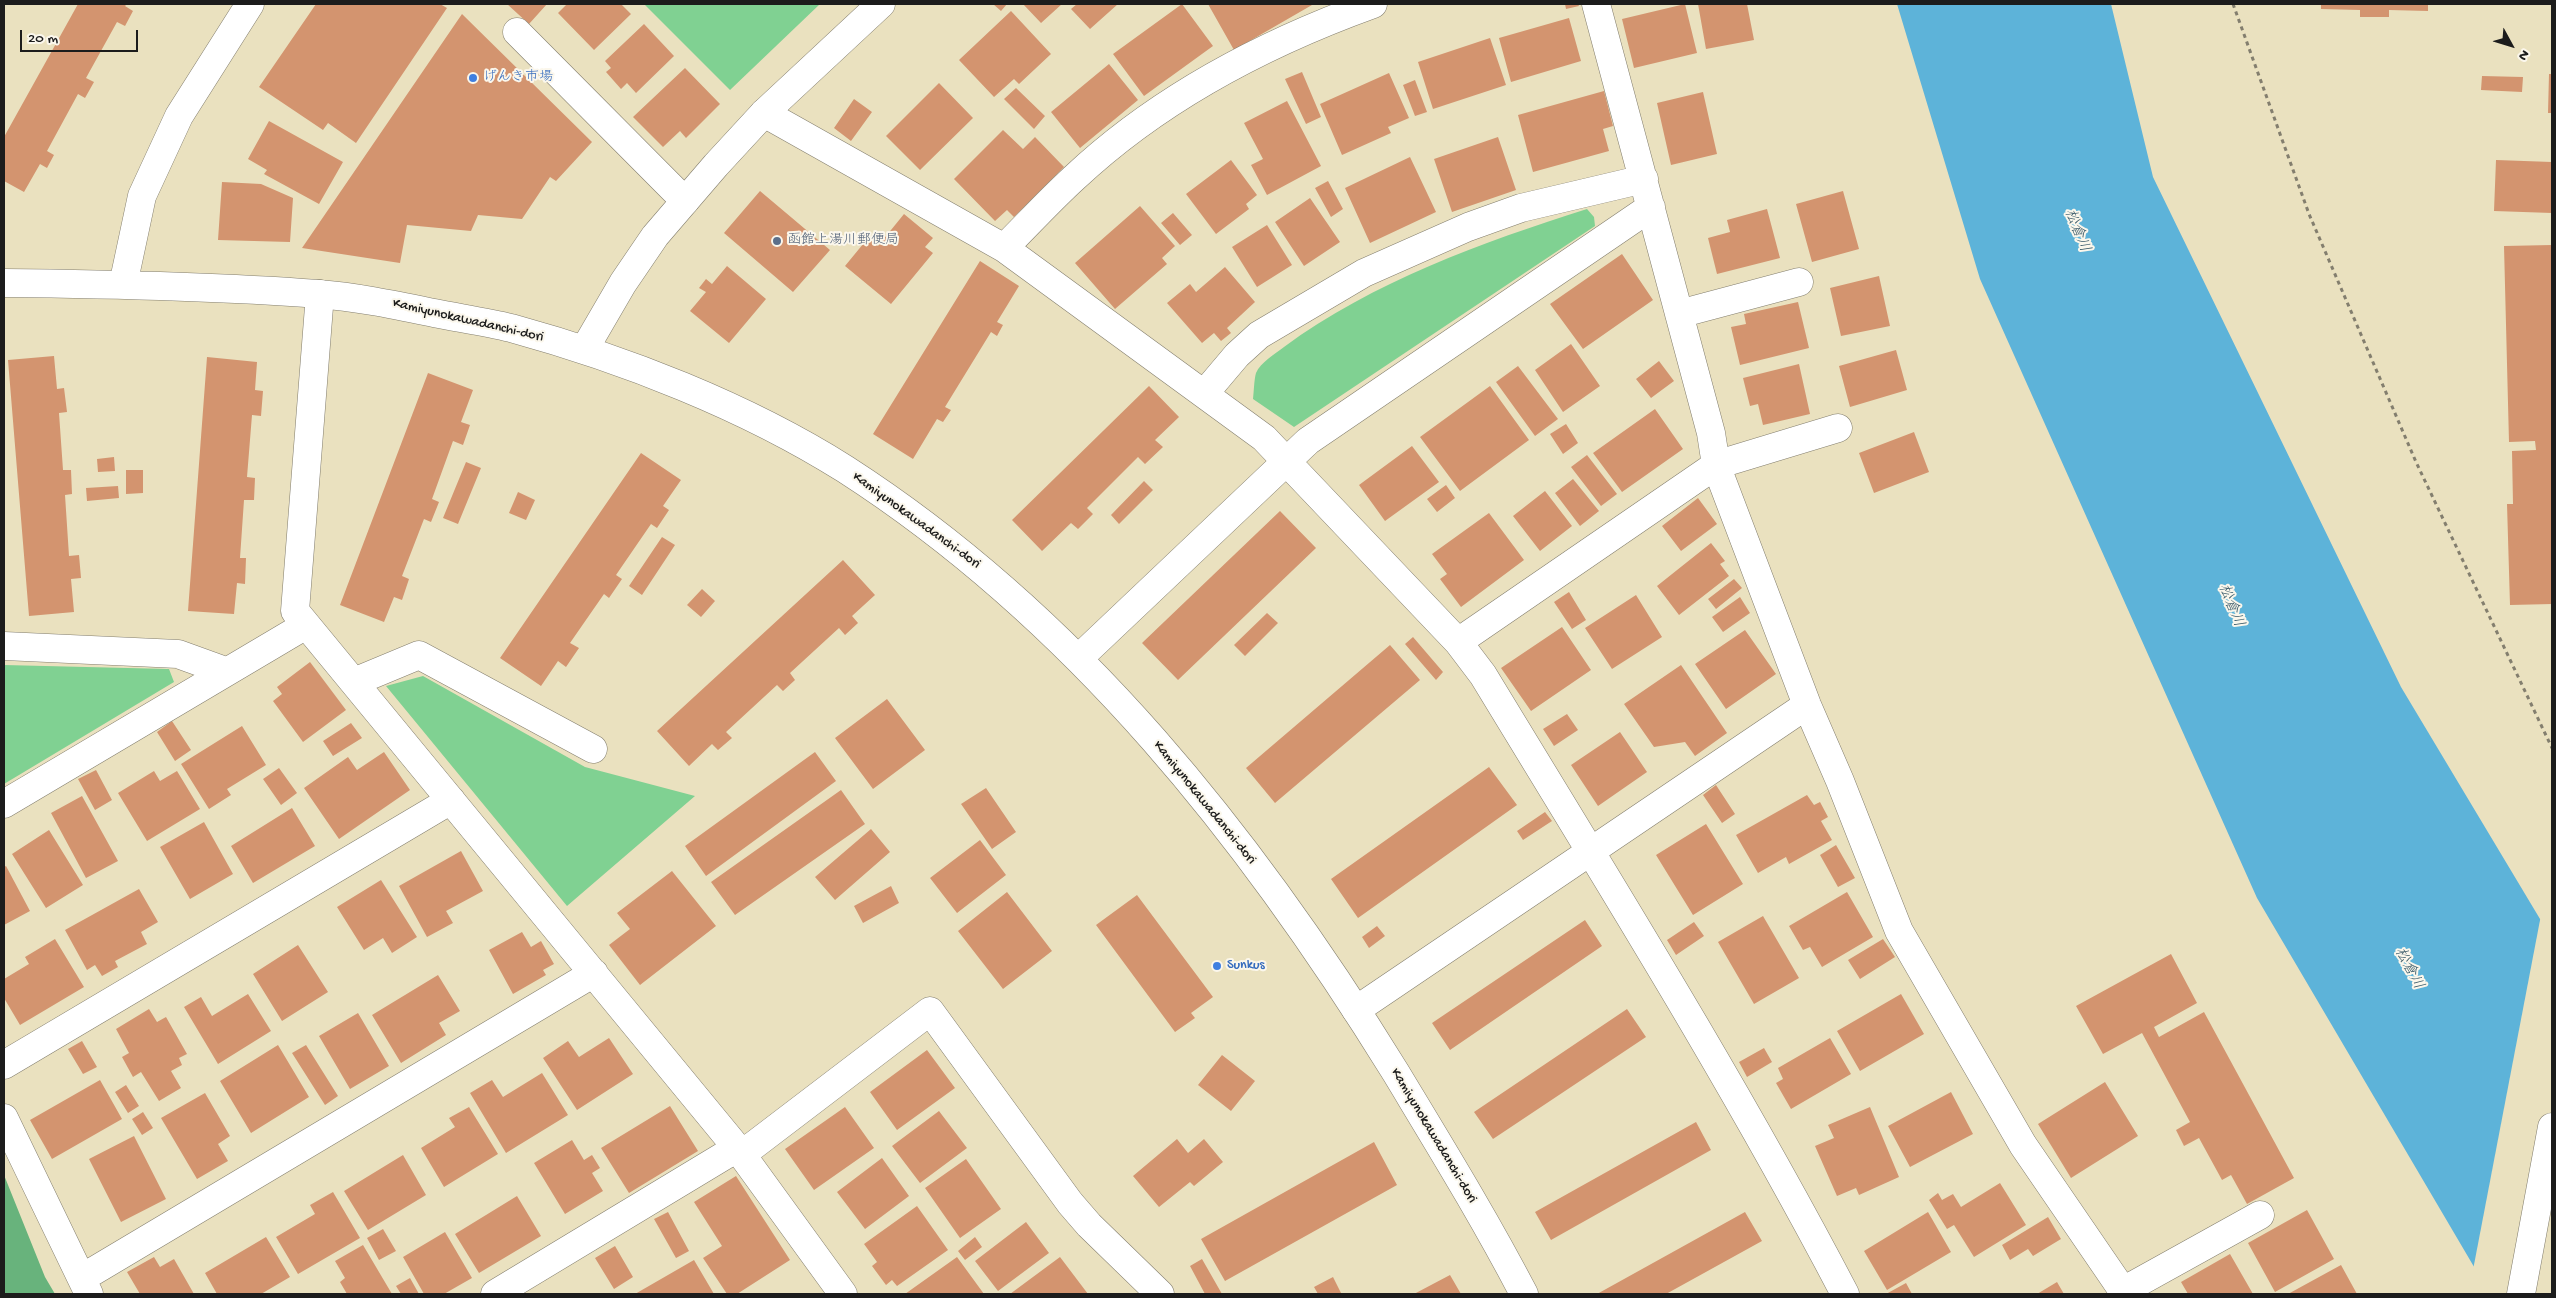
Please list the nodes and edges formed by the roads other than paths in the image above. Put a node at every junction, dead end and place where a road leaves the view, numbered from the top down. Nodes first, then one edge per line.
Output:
1 (250, 4) edge
2 (881, 4) edge
3 (1373, 4) edge
4 (1596, 4) edge
5 (517, 32) dead end
6 (764, 113) junction
7 (1644, 179) junction
8 (685, 201) junction
9 (1650, 207) junction
10 (1004, 248) junction
11 (1799, 282) dead end
12 (4, 283) edge
13 (123, 285) junction
14 (320, 294) junction
15 (1679, 314) junction
16 (584, 350) junction
17 (1204, 394) junction
18 (1838, 428) dead end
19 (1286, 461) junction
20 (1716, 465) junction
21 (306, 625) junction
22 (1458, 642) junction
23 (4, 646) edge
24 (1079, 658) junction
25 (226, 671) junction
26 (354, 682) junction
27 (1807, 706) junction
28 (592, 749) dead end
29 (451, 800) junction
30 (4, 804) edge
31 (1590, 851) junction
32 (594, 973) junction
33 (1356, 1010) junction
34 (4, 1065) edge
35 (4, 1118) edge
36 (2552, 1127) edge
37 (739, 1151) junction
38 (2260, 1215) dead end
39 (85, 1286) edge
40 (2124, 1293) edge
41 (495, 1294) edge
42 (843, 1294) edge
43 (1160, 1294) edge
44 (1524, 1294) edge
45 (1844, 1294) edge
46 (2521, 1294) edge

1 - 13 street
2 - 6 street
3 - 10 street
4 - 7 street
5 - 8 street
6 - 8 street
6 - 10 street
7 - 9 street
7 - 17 street
8 - 16 street
9 - 15 street
9 - 19 street
10 - 17 street
11 - 15 street
12 - 13 street, Kamiyunokawadanchi-dori
13 - 14 street, Kamiyunokawadanchi-dori
14 - 16 street, Kamiyunokawadanchi-dori
14 - 21 street
15 - 20 street
16 - 24 street, Kamiyunokawadanchi-dori
17 - 19 street
18 - 20 street
19 - 22 street
19 - 24 street
20 - 22 street
20 - 27 street
21 - 25 street
21 - 26 street
22 - 31 street
23 - 25 street
24 - 33 street, Kamiyunokawadanchi-dori
25 - 30 street
26 - 28 street
26 - 29 street
27 - 31 street
27 - 40 street
29 - 32 street
29 - 34 street
31 - 33 street
31 - 45 street
32 - 37 street
32 - 39 street
33 - 44 street, Kamiyunokawadanchi-dori
35 - 39 street
36 - 46 street
37 - 41 street
37 - 42 street
37 - 43 street
38 - 40 street

